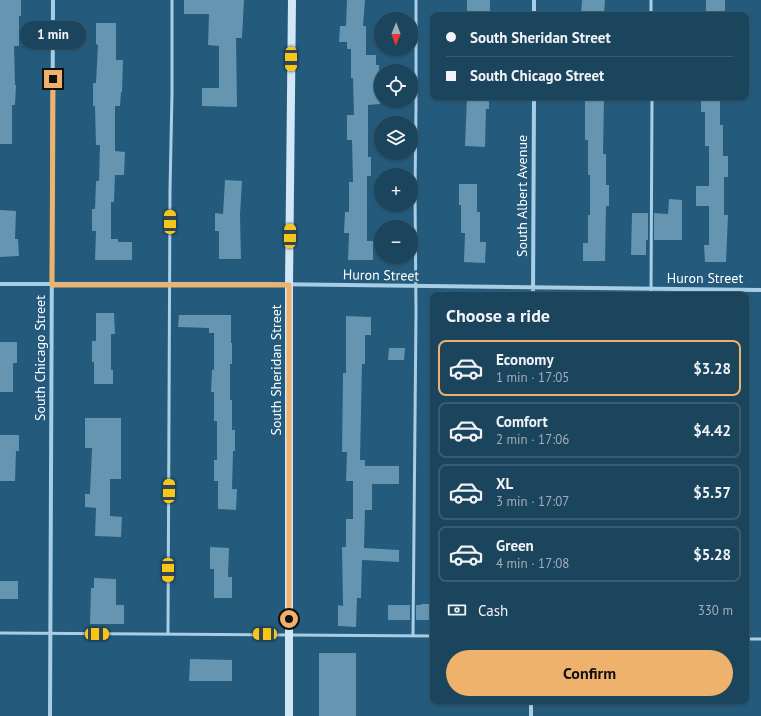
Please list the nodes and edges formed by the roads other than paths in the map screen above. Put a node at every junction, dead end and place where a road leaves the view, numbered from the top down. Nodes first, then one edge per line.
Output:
1 (53, 0) edge
2 (172, 0) edge
3 (292, 0) edge
4 (416, 0) edge
5 (534, 0) edge
6 (651, 0) edge
7 (534, 12) edge
8 (651, 12) edge
9 (534, 100) edge
10 (652, 100) edge
11 (0, 284) edge
12 (52, 285) junction
13 (170, 285) junction
14 (289, 285) junction
15 (415, 287) junction
16 (533, 288) junction
17 (651, 289) junction
18 (761, 290) edge
19 (533, 292) edge
20 (0, 633) edge
21 (50, 634) junction
22 (168, 634) junction
23 (289, 634) junction
24 (413, 636) junction
25 (430, 636) edge
26 (749, 639) edge
27 (761, 639) edge
28 (531, 704) edge
29 (50, 716) edge
30 (289, 716) edge
31 (531, 716) edge

1 - 12 street, South Chicago Street
2 - 13 lane
3 - 14 street, South Sheridan Street
4 - 15 lane
5 - 7 street
6 - 8 lane
9 - 16 street, South Albert Avenue
10 - 17 lane
11 - 12 street, Huron Street
12 - 13 street, Huron Street
12 - 21 street, South Chicago Street
13 - 14 street, Huron Street
13 - 22 lane
14 - 15 street, Huron Street
14 - 23 street, South Sheridan Street
15 - 16 street, Huron Street
15 - 24 lane
16 - 17 street, Huron Street
16 - 19 street, South Albert Avenue
17 - 18 street, Huron Street
20 - 21 lane
21 - 22 lane
21 - 29 street, South Chicago Street
22 - 23 lane
23 - 24 lane
23 - 30 street, South Sheridan Street
24 - 25 lane
26 - 27 lane
28 - 31 street

